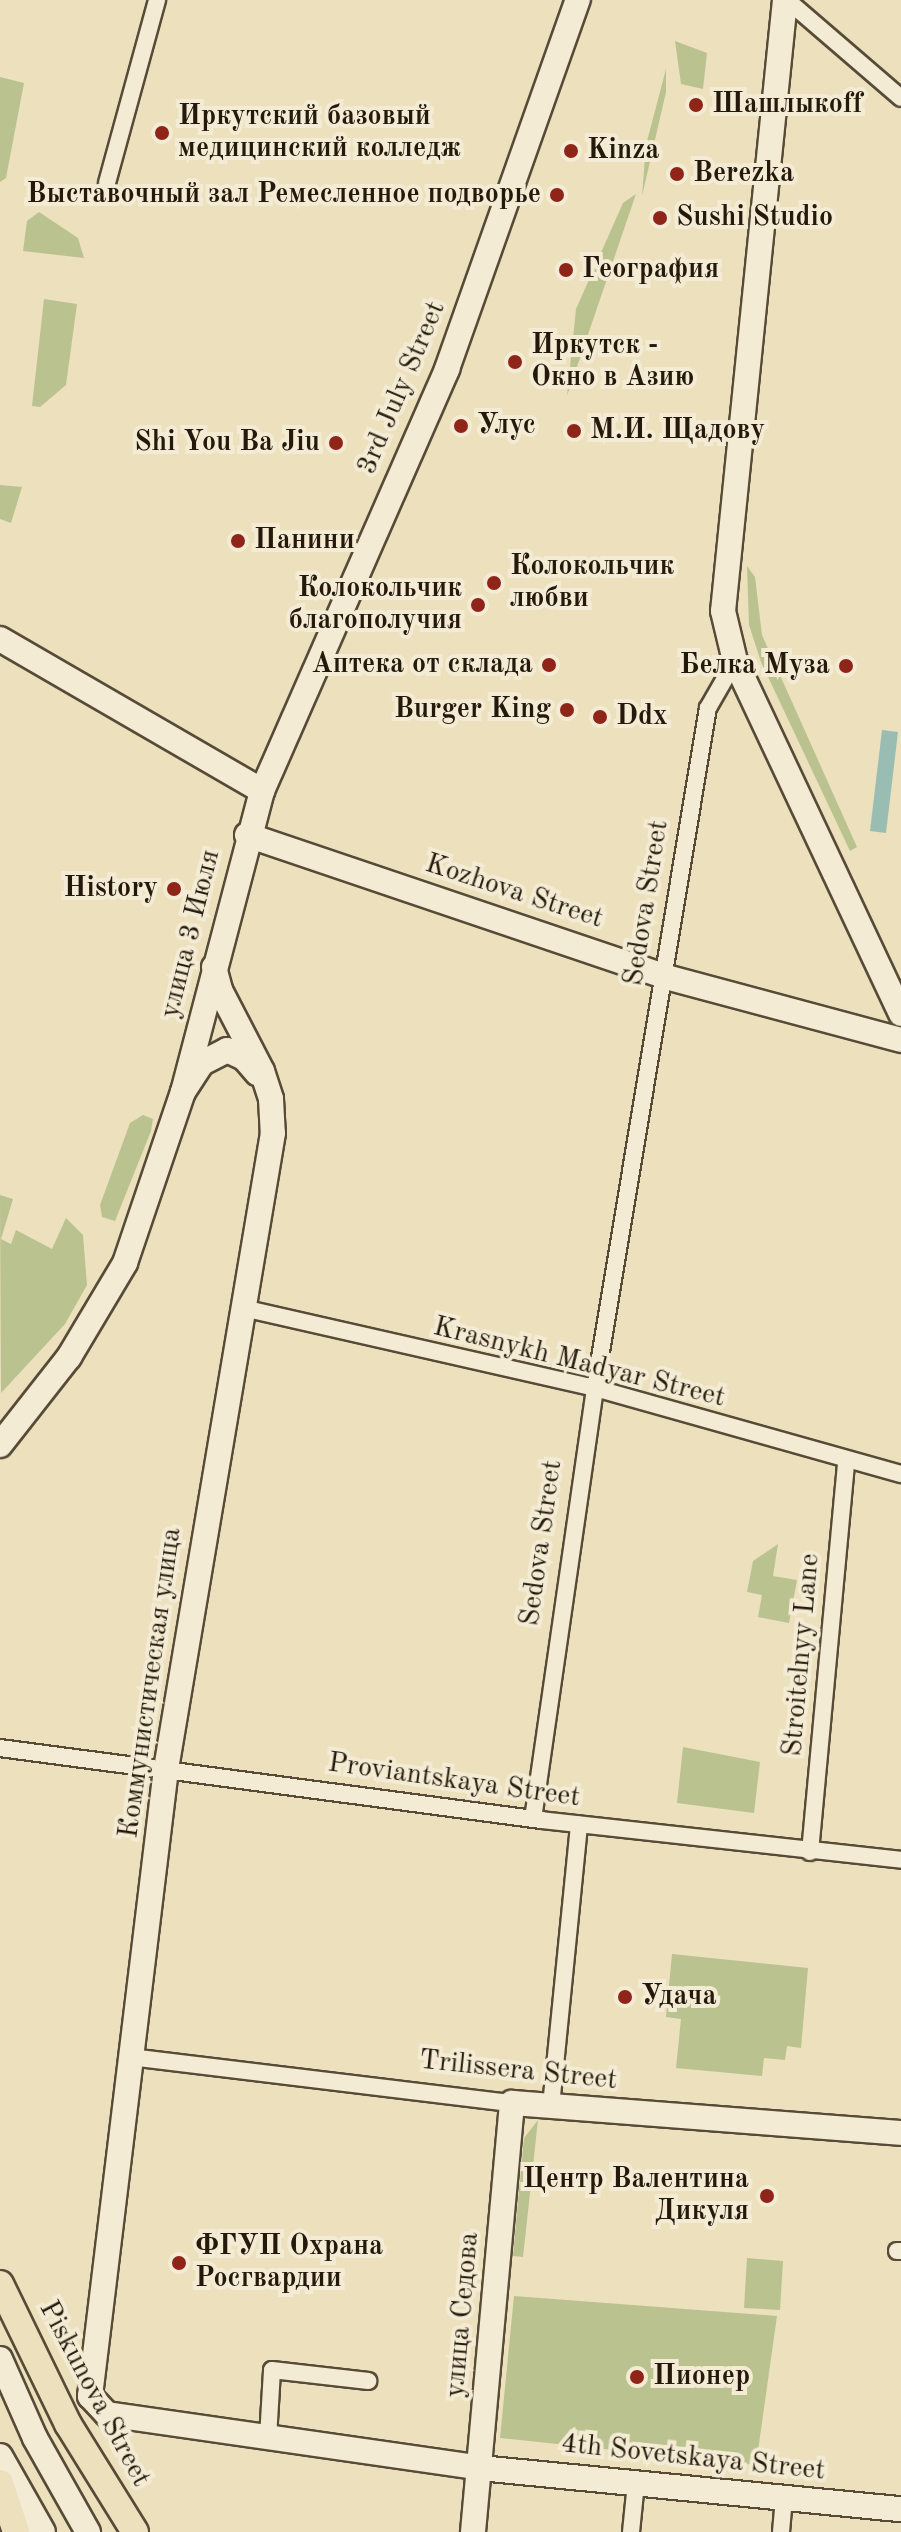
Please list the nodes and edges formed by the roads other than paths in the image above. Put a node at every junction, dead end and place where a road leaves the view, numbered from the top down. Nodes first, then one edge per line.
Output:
1 (157, 0) edge
2 (578, 0) edge
3 (786, 0) edge
4 (901, 98) edge
5 (107, 183) dead end
6 (0, 639) edge
7 (735, 661) junction
8 (262, 791) junction
9 (247, 835) junction
10 (214, 967) junction
11 (666, 977) junction
12 (901, 1014) edge
13 (901, 1040) edge
14 (183, 1092) junction
15 (271, 1099) junction
16 (243, 1308) junction
17 (595, 1388) junction
18 (45, 1389) junction
19 (0, 1420) edge
20 (0, 1445) edge
21 (846, 1462) junction
22 (901, 1474) edge
23 (0, 1748) edge
24 (166, 1769) junction
25 (533, 1819) junction
26 (579, 1824) junction
27 (810, 1852) junction
28 (901, 1860) edge
29 (130, 2057) junction
30 (512, 2103) junction
31 (551, 2106) junction
32 (901, 2133) edge
33 (0, 2284) edge
34 (0, 2359) edge
35 (368, 2381) dead end
36 (268, 2438) junction
37 (0, 2456) edge
38 (480, 2468) junction
39 (0, 2483) edge
40 (636, 2483) junction
41 (784, 2497) junction
42 (901, 2509) edge
43 (16, 2532) edge
44 (43, 2532) edge
45 (88, 2532) edge
46 (135, 2532) edge
47 (473, 2532) edge
48 (631, 2532) edge
49 (781, 2532) edge

1 - 5 street
2 - 8 main road, 3rd July Street
3 - 4 street
3 - 7 main road
6 - 8 main road
7 - 11 street, Sedova Street
7 - 12 main road
8 - 9 main road, улица 3 Июля
9 - 10 main road, улица 3 Июля
9 - 11 main road, Kozhova Street
10 - 14 main road, улица 3 Июля
10 - 15 main road, Коммунистическая улица
11 - 13 main road, Kozhova Street
11 - 17 street, Sedova Street
14 - 15 main road
14 - 18 main road
15 - 16 main road, Коммунистическая улица
16 - 17 street, Krasnykh Madyar Street
16 - 24 main road, Коммунистическая улица
17 - 21 street, Krasnykh Madyar Street
17 - 25 street, Sedova Street
18 - 19 main road
18 - 20 main road
21 - 22 street, Krasnykh Madyar Street
21 - 27 street, Stroitelnyy Lane
23 - 24 street, Proviantskaya Street
24 - 25 street, Proviantskaya Street
24 - 29 main road, Коммунистическая улица
25 - 26 street, Proviantskaya Street
26 - 27 street, Proviantskaya Street
26 - 31 street
27 - 28 street, Proviantskaya Street
29 - 30 street, Trilissera Street
29 - 36 main road, Коммунистическая улица
30 - 31 main road, Trilissera Street
30 - 38 main road, улица Седова
31 - 32 main road, Trilissera Street
33 - 46 main road, Piskunova Street
34 - 45 main road
35 - 36 street
36 - 38 main road, 4th Sovetskaya Street
37 - 44 main road
38 - 40 main road, 4th Sovetskaya Street
38 - 47 main road, улица Седова
39 - 43 main road
40 - 41 main road, 4th Sovetskaya Street
40 - 48 street
41 - 42 main road, 4th Sovetskaya Street
41 - 49 street

